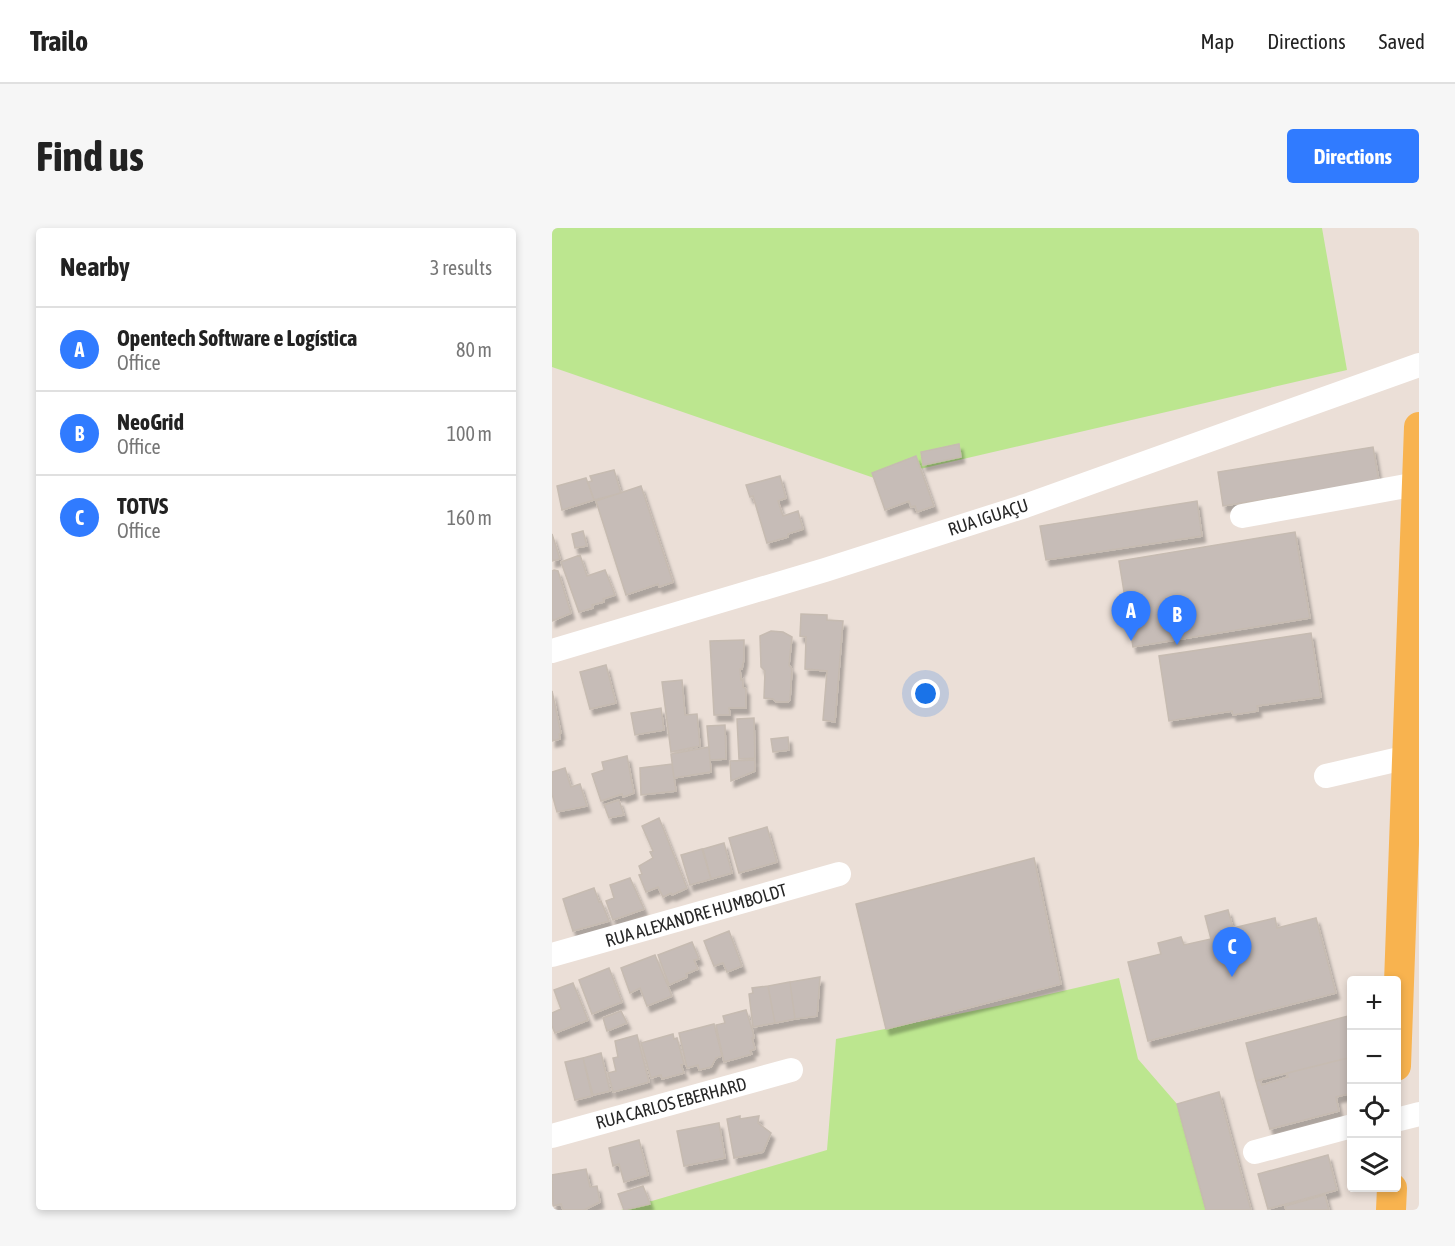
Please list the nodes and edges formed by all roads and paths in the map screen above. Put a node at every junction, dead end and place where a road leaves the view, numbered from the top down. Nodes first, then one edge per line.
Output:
1 (1419, 365) edge
2 (1419, 427) edge
3 (1418, 476) edge
4 (1242, 516) dead end
5 (552, 651) edge
6 (1408, 756) junction
7 (1326, 776) dead end
8 (1412, 796) edge
9 (839, 874) dead end
10 (552, 955) edge
11 (1398, 1030) edge
12 (791, 1070) dead end
13 (1419, 1114) edge
14 (1401, 1119) edge
15 (1347, 1127) edge
16 (552, 1136) edge
17 (1255, 1152) dead end
18 (1392, 1192) edge
19 (1392, 1210) edge

1 - 5 street, RUA IGUAÇU
2 - 3 main road
3 - 4 street
3 - 6 main road
6 - 7 street
6 - 8 main road
8 - 11 main road
9 - 10 street, RUA ALEXANDRE HUMBOLDT
12 - 16 street, RUA CARLOS EBERHARD
13 - 14 street
15 - 17 street
18 - 19 main road

